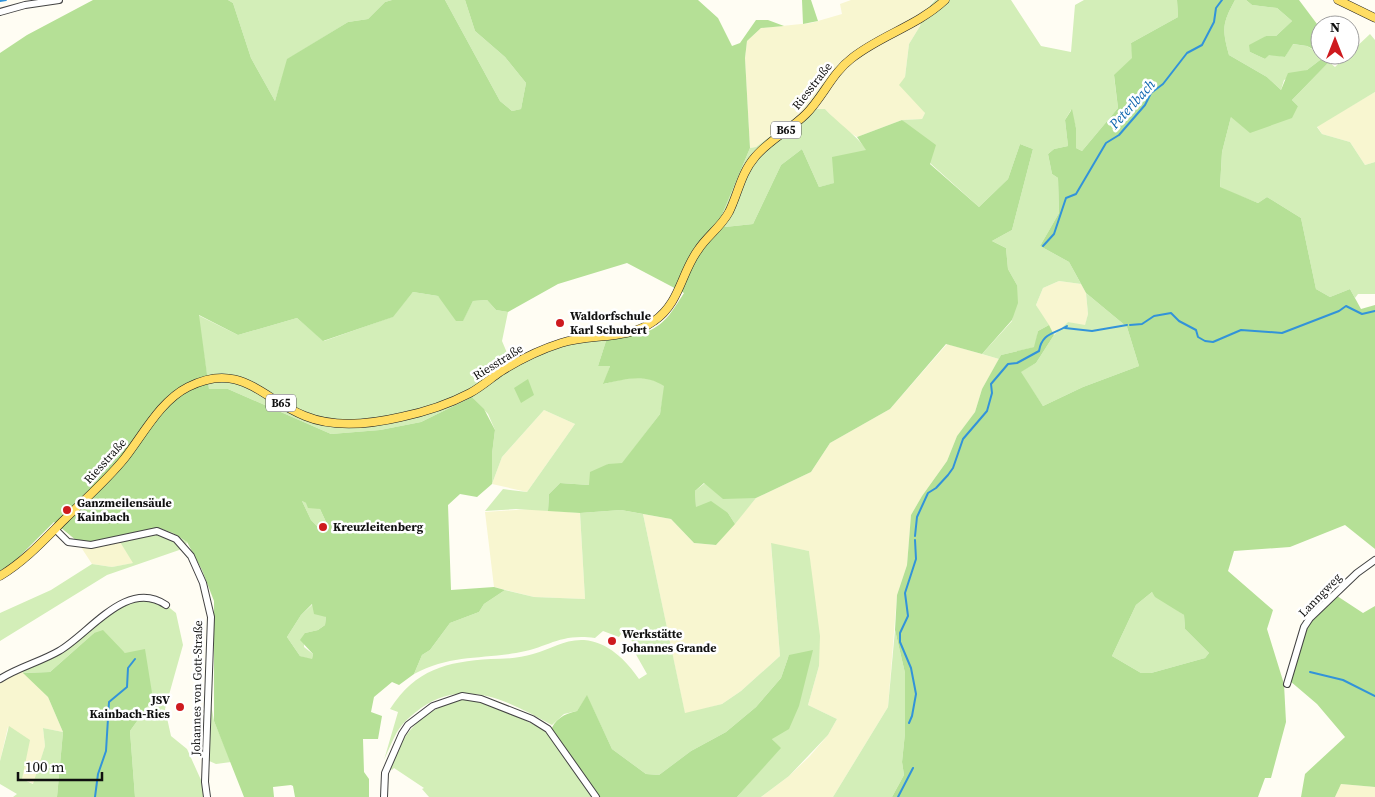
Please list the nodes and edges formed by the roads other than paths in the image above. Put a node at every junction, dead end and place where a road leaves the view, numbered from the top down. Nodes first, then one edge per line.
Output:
1 (59, 0) edge
2 (944, 0) edge
3 (1338, 0) edge
4 (0, 12) edge
5 (1375, 18) edge
6 (55, 528) junction
7 (1375, 560) edge
8 (0, 576) edge
9 (166, 605) dead end
10 (0, 679) edge
11 (1287, 684) dead end
12 (207, 797) edge
13 (384, 797) edge
14 (596, 797) edge

1 - 4 street
2 - 6 main road, Riesstraße / B65
3 - 5 main road
6 - 8 main road, Riesstraße / B65
6 - 12 street, Johannes von Gott-Straße
7 - 11 street, Lanngweg
9 - 10 street
13 - 14 street

